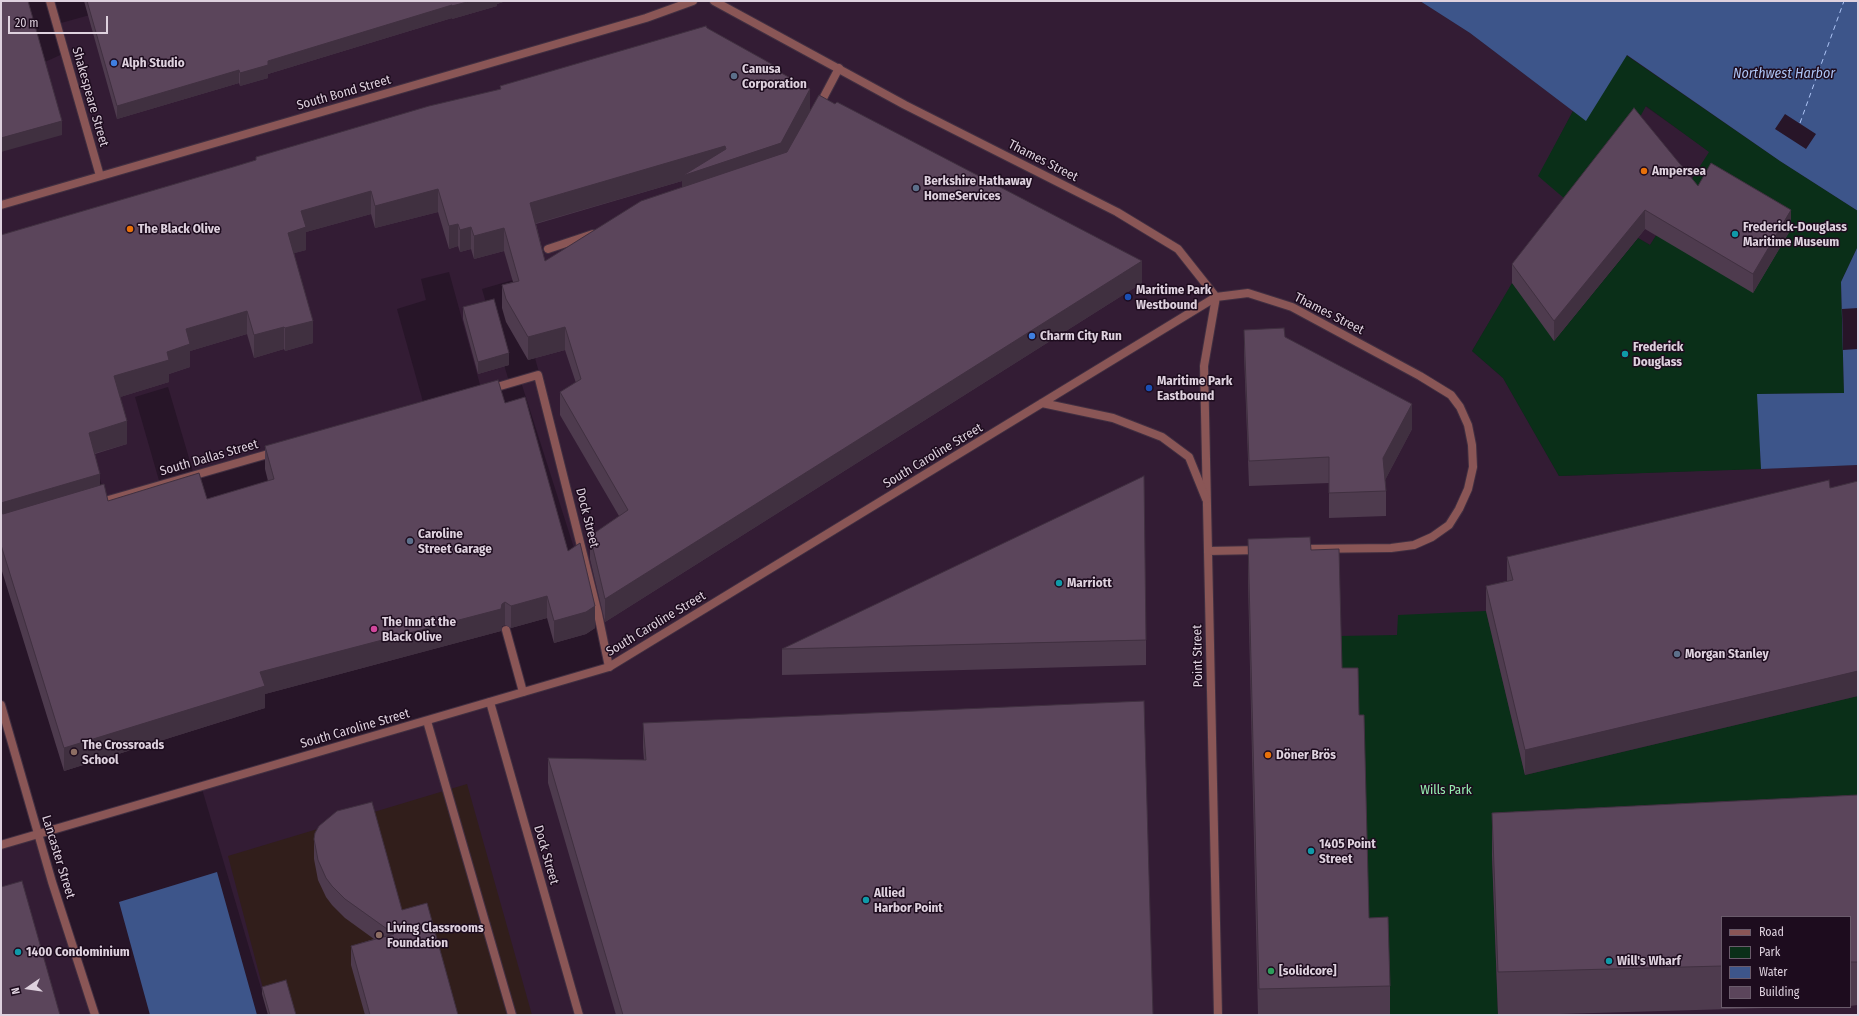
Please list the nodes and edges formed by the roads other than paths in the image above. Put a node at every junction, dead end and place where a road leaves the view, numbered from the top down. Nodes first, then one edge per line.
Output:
1 (50, 1) edge
2 (693, 1) edge
3 (714, 1) edge
4 (839, 68) junction
5 (817, 111) edge
6 (100, 176) junction
7 (1, 205) edge
8 (600, 232) edge
9 (548, 249) dead end
10 (1216, 297) junction
11 (479, 393) edge
12 (1042, 403) junction
13 (282, 450) edge
14 (1206, 498) junction
15 (92, 504) edge
16 (1289, 549) edge
17 (1267, 550) edge
18 (1208, 551) junction
19 (506, 630) edge
20 (609, 667) junction
21 (523, 692) junction
22 (490, 702) junction
23 (1, 705) edge
24 (427, 721) junction
25 (39, 835) junction
26 (1, 845) edge
27 (95, 1015) edge
28 (512, 1015) edge
29 (579, 1015) edge
30 (1218, 1015) edge

1 - 6 street, Shakespeare Street
2 - 6 street, South Bond Street
3 - 4 street, Thames Street
4 - 5 street
4 - 10 street, Thames Street
6 - 7 street, South Bond Street
8 - 9 street
10 - 12 street, South Caroline Street
10 - 14 street, Point Street
10 - 16 street, Thames Street
11 - 20 street, Dock Street
12 - 14 street
12 - 20 street, South Caroline Street
13 - 15 street, South Dallas Street
14 - 18 street, Point Street
17 - 18 street
18 - 30 street, Point Street
19 - 21 street
20 - 21 street, South Caroline Street
21 - 22 street, South Caroline Street
22 - 24 street, South Caroline Street
22 - 29 street, Dock Street
23 - 25 street, Lancaster Street
24 - 25 street, South Caroline Street
24 - 28 street
25 - 26 street, South Caroline Street
25 - 27 street, Lancaster Street

